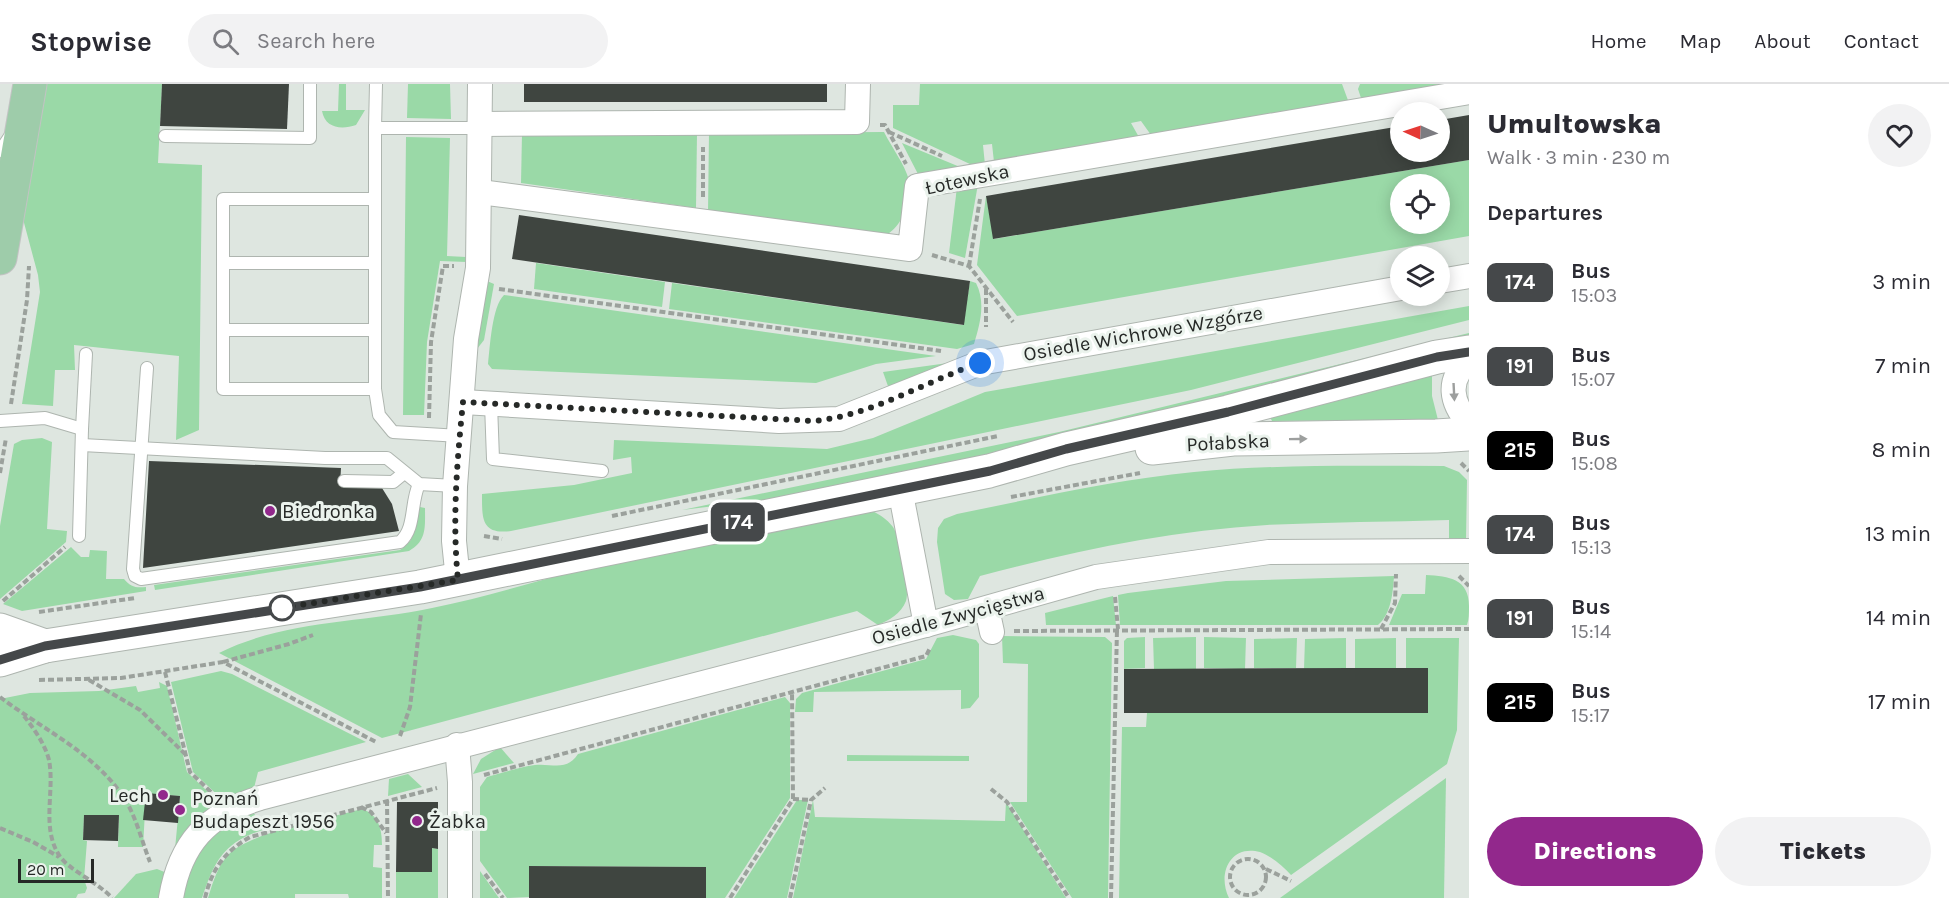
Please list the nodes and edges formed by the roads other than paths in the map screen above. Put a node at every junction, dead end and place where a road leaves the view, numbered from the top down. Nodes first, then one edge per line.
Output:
1 (30, 84) edge
2 (310, 84) edge
3 (376, 84) edge
4 (480, 84) edge
5 (858, 84) edge
6 (1469, 92) edge
7 (24, 116) junction
8 (481, 126) junction
9 (375, 129) junction
10 (165, 136) dead end
11 (0, 151) edge
12 (480, 192) junction
13 (375, 200) junction
14 (14, 258) edge
15 (223, 263) junction
16 (375, 263) junction
17 (1469, 276) edge
18 (1450, 279) edge
19 (1390, 290) edge
20 (223, 330) junction
21 (375, 330) junction
22 (1469, 352) edge
23 (86, 354) dead end
24 (1469, 361) edge
25 (147, 368) dead end
26 (375, 389) junction
27 (463, 402) junction
28 (491, 404) junction
29 (4, 421) edge
30 (1469, 423) edge
31 (82, 429) junction
32 (460, 436) junction
33 (82, 445) junction
34 (1462, 447) edge
35 (143, 449) junction
36 (602, 471) dead end
37 (990, 471) junction
38 (404, 473) junction
39 (344, 481) dead end
40 (419, 484) junction
41 (455, 486) junction
42 (900, 489) junction
43 (79, 536) road end
44 (1469, 551) edge
45 (458, 580) junction
46 (987, 609) junction
47 (936, 623) junction
48 (0, 630) edge
49 (999, 632) road end
50 (45, 646) junction
51 (0, 660) edge
52 (456, 745) junction
53 (171, 898) edge
54 (460, 898) edge

1 - 7 main road
2 - 10 lane
3 - 9 lane
4 - 8 street
5 - 8 street
6 - 12 street, Łotewska
7 - 11 lane
7 - 14 main road
8 - 9 lane
8 - 12 street
9 - 13 lane
12 - 27 street
13 - 15 lane
13 - 16 lane
15 - 16 lane
15 - 20 lane
16 - 21 lane
17 - 18 street
19 - 28 street, Osiedle Wichrowe Wzgórze
20 - 21 lane
20 - 26 lane
21 - 26 lane
22 - 37 street, Połabska
23 - 31 lane
24 -> 30 street
25 - 35 lane
26 - 32 lane
27 - 28 street, Osiedle Wichrowe Wzgórze
27 - 32 street
28 - 36 lane
29 - 31 lane
31 - 33 lane
32 - 41 street
33 - 35 lane
33 - 43 lane
37 -> 34 street, Połabska
35 - 38 lane
35 - 40 lane
37 - 42 street, Połabska
38 - 39 lane
38 - 40 lane
40 - 41 lane
41 - 45 street
42 - 45 street, Połabska
42 - 47 street
44 - 46 street, Osiedle Zwycięstwa
45 - 50 street, Połabska
46 - 47 street, Osiedle Zwycięstwa
46 - 49 street
47 - 52 street, Osiedle Zwycięstwa
48 - 50 street, Połabska
50 - 51 street, Połabska
52 - 53 street, Osiedle Zwycięstwa
52 - 54 street

